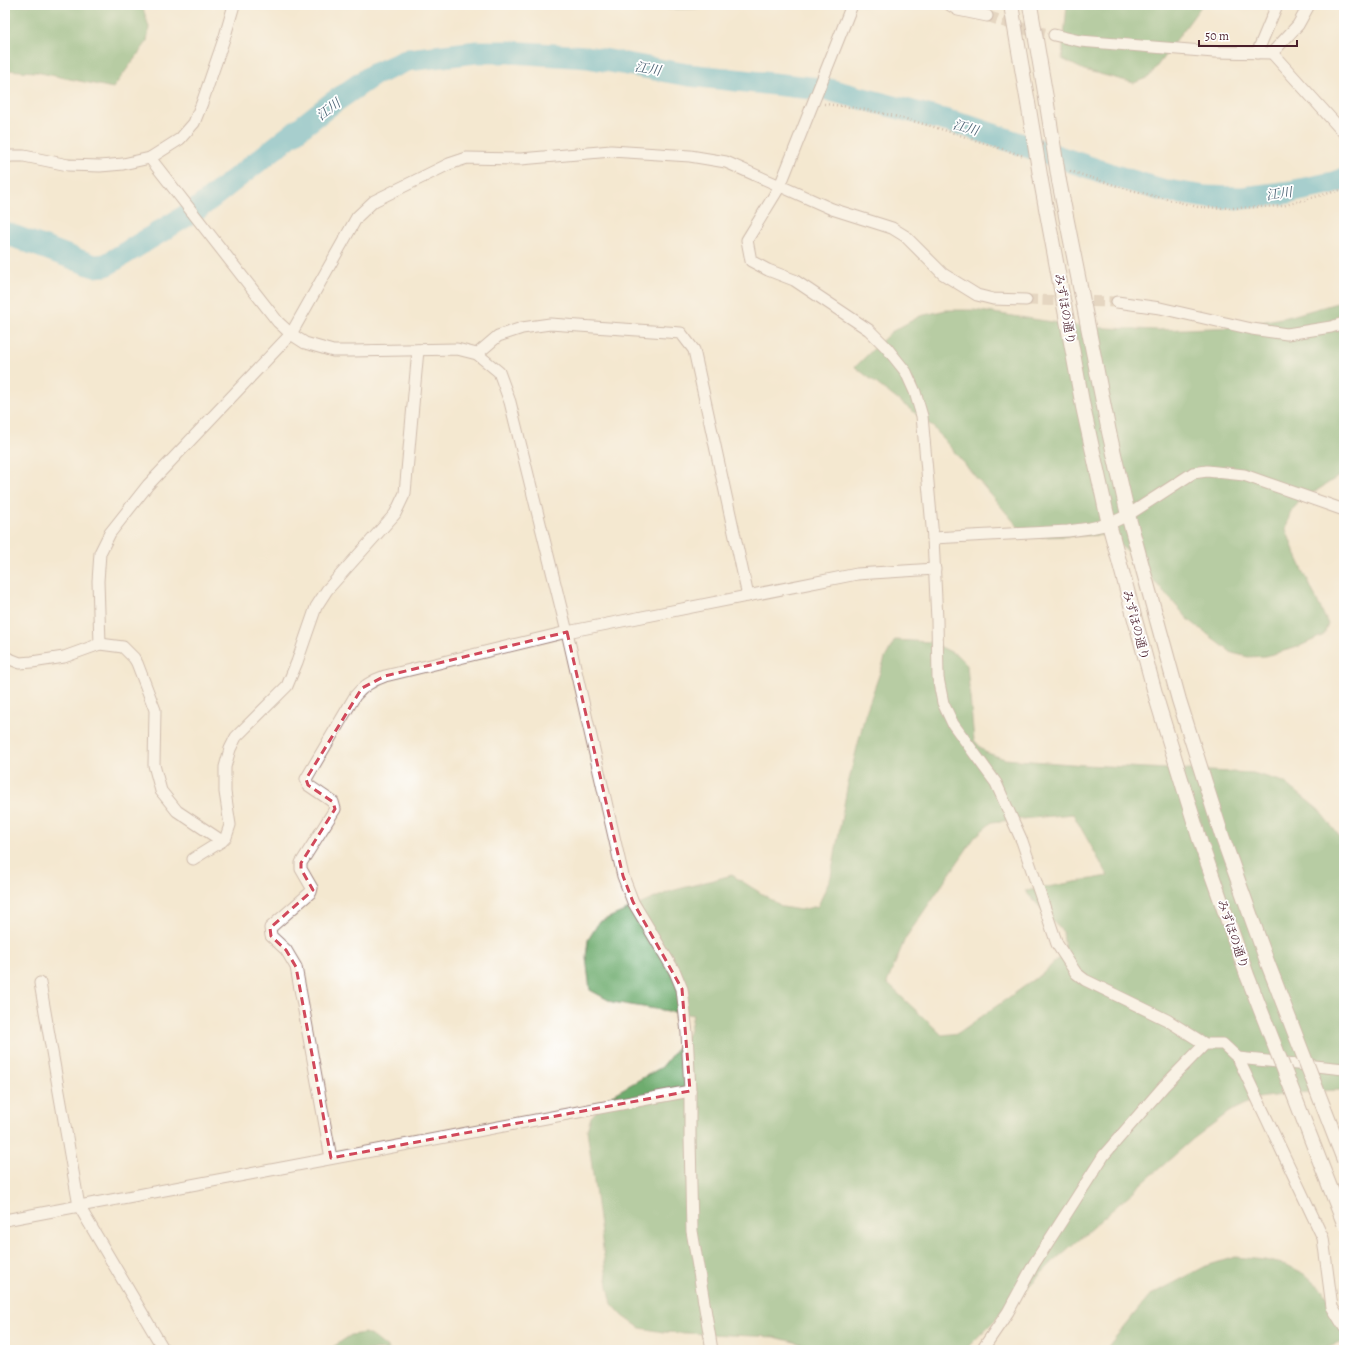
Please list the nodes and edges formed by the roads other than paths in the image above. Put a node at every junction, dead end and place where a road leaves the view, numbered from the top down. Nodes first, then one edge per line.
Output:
1 (234, 5) edge
2 (852, 5) edge
3 (950, 5) edge
4 (1011, 5) edge
5 (1030, 5) edge
6 (1277, 5) edge
7 (1309, 5) edge
8 (987, 16) tunnel mouth
9 (1054, 35) tunnel mouth
10 (1257, 52) junction
11 (1272, 53) junction
12 (1344, 133) edge
13 (150, 158) junction
14 (5, 159) edge
15 (780, 186) junction
16 (1026, 300) tunnel mouth
17 (1117, 302) tunnel mouth
18 (1344, 323) edge
19 (291, 334) junction
20 (418, 350) junction
21 (477, 354) junction
22 (1344, 510) edge
23 (1128, 515) junction
24 (1109, 524) junction
25 (933, 538) junction
26 (935, 570) junction
27 (748, 596) junction
28 (567, 632) junction
29 (100, 644) junction
30 (5, 657) edge
31 (222, 841) junction
32 (193, 859) dead end
33 (40, 983) dead end
34 (1205, 1044) junction
35 (1238, 1058) junction
36 (1344, 1069) edge
37 (690, 1091) junction
38 (331, 1158) junction
39 (1344, 1160) edge
40 (79, 1206) junction
41 (5, 1220) edge
42 (1344, 1223) edge
43 (1344, 1327) edge
44 (164, 1350) edge
45 (712, 1350) edge
46 (982, 1350) edge

1 - 13 street
2 - 15 street
3 - 8 street
4 - 24 street, みずほの通り, bridge
5 - 23 street, みずほの通り, bridge
6 - 10 street
7 - 11 street
9 - 10 street
10 - 11 street
11 - 12 street
13 - 14 street
13 - 19 street
15 - 16 street
15 - 19 street
15 - 25 street
17 - 18 street
19 - 20 street
19 - 29 street
20 - 21 street
20 - 31 street
21 - 27 street
21 - 28 street
22 - 23 street
23 - 24 street
23 - 39 street, みずほの通り, bridge
24 - 25 street
24 - 42 street, みずほの通り, bridge
25 - 26 street
26 - 27 street
26 - 34 street
27 - 28 street
28 - 37 street
28 - 38 street
29 - 30 street
29 - 31 street
31 - 32 street
33 - 40 street
34 - 35 street
34 - 46 street
35 - 36 street
35 - 43 street
37 - 38 street
37 - 45 street
38 - 40 street
40 - 41 street
40 - 44 street

